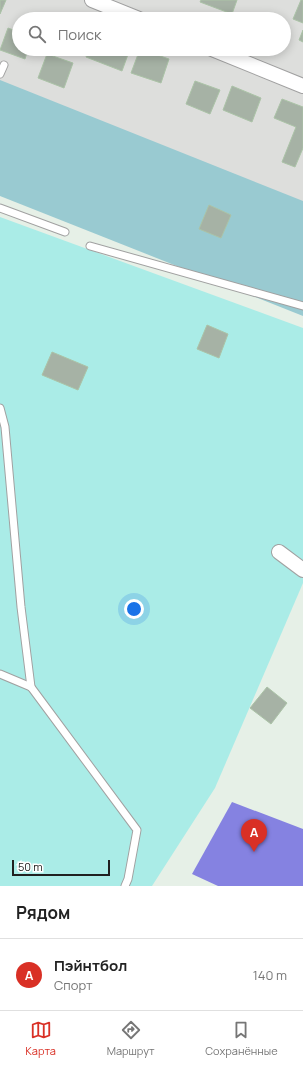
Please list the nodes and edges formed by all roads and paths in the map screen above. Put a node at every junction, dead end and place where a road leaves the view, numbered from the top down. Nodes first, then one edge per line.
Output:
1 (92, 0) edge
2 (122, 12) edge
3 (229, 56) edge
4 (4, 65) dead end
5 (0, 74) edge
6 (303, 86) edge
7 (0, 208) edge
8 (64, 232) dead end
9 (90, 246) dead end
10 (303, 306) edge
11 (0, 408) edge
12 (279, 552) dead end
13 (303, 570) edge
14 (0, 674) edge
15 (31, 687) junction
16 (124, 886) edge

1 - 2 street
3 - 6 street
4 - 5 lane
7 - 8 lane
9 - 10 lane
11 - 15 lane
12 - 13 street
14 - 15 lane
15 - 16 lane

